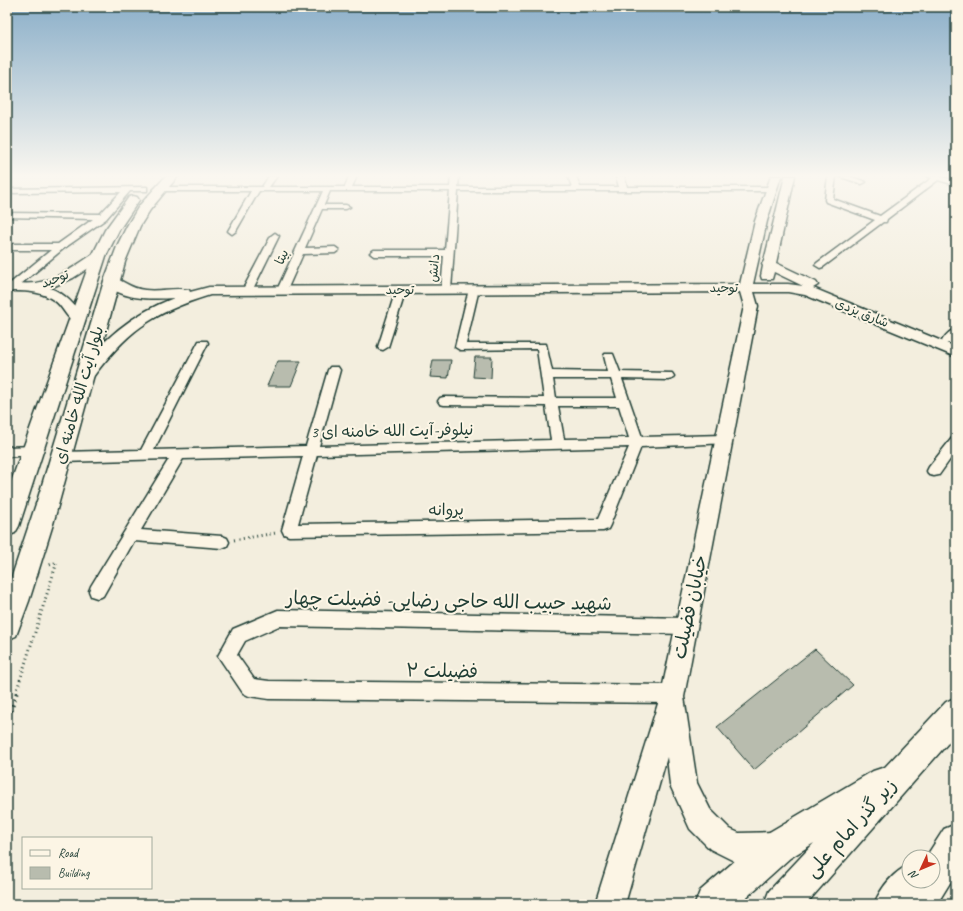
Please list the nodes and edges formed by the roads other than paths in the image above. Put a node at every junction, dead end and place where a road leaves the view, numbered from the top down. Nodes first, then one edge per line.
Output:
1 (121, 218) edge
2 (100, 219) edge
3 (137, 219) edge
4 (241, 219) edge
5 (314, 219) edge
6 (452, 219) edge
7 (762, 219) edge
8 (779, 219) edge
9 (879, 219) edge
10 (883, 220) joint
11 (232, 231) dead end
12 (275, 236) dead end
13 (60, 246) junction
14 (7, 247) edge
15 (299, 250) junction
16 (335, 250) dead end
17 (374, 253) dead end
18 (449, 253) junction
19 (99, 256) junction
20 (768, 264) junction
21 (820, 265) dead end
22 (111, 281) junction
23 (798, 284) junction
24 (36, 287) junction
25 (764, 287) junction
26 (9, 289) edge
27 (282, 290) junction
28 (401, 290) junction
29 (446, 290) junction
30 (474, 290) junction
31 (209, 291) junction
32 (247, 291) junction
33 (749, 297) junction
34 (77, 319) junction
35 (203, 343) dead end
36 (952, 343) edge
37 (383, 347) dead end
38 (609, 356) dead end
39 (334, 370) dead end
40 (546, 375) junction
41 (615, 375) junction
42 (668, 376) dead end
43 (84, 377) junction
44 (444, 401) dead end
45 (624, 402) junction
46 (550, 403) junction
47 (724, 440) junction
48 (956, 441) edge
49 (637, 442) junction
50 (558, 444) junction
51 (311, 450) junction
52 (34, 451) junction
53 (7, 452) edge
54 (179, 454) junction
55 (145, 455) junction
56 (61, 457) junction
57 (934, 471) dead end
58 (7, 526) edge
59 (130, 535) junction
60 (222, 542) road end
61 (97, 591) dead end
62 (687, 626) junction
63 (7, 627) edge
64 (227, 656) joint
65 (672, 694) junction
66 (956, 712) edge
67 (903, 770) junction
68 (956, 833) edge
69 (956, 841) edge
70 (778, 846) junction
71 (941, 850) edge
72 (941, 865) edge
73 (906, 889) edge
74 (926, 889) edge
75 (610, 904) edge
76 (713, 904) edge
77 (782, 904) edge
78 (892, 904) edge
79 (917, 904) edge

1 - 19 main road, بلوار آیت الله خامنه ای
2 - 13 street
3 - 22 main road, بلوار آیت الله خامنه ای
4 - 11 street
5 - 15 street, بیتا
6 - 18 street, دانش
7 - 33 main road, خیابان فضیلت
8 - 20 main road
9 - 10 street
10 - 21 street
12 - 32 street
13 - 14 street
13 - 26 street
15 - 16 street
15 - 27 street, بیتا
17 - 18 street
18 - 29 street, دانش
19 - 24 main road, توحید
19 - 34 main road, بلوار آیت الله خامنه ای
20 - 23 main road
20 - 25 main road
22 - 31 main road
22 - 43 main road, بلوار آیت الله خامنه ای
23 - 25 main road, شارق یزدی
23 - 36 main road, شارق یزدی
24 - 26 main road, توحید
24 - 34 main road
25 - 33 main road, توحید
27 - 28 main road, توحید
27 - 32 main road, توحید
28 - 29 main road, توحید
28 - 37 street
29 - 30 main road, توحید
30 - 33 main road, توحید
30 - 40 street
31 - 32 main road, توحید
31 - 43 main road, توحید
33 - 47 main road, خیابان فضیلت
34 - 52 main road, بلوار آیت الله خامنه ای
35 - 55 street
38 - 41 street
39 - 51 street
40 - 41 street
40 - 46 street
41 - 42 street
41 - 45 street
43 - 56 main road, بلوار آیت الله خامنه ای
44 - 46 street
45 - 46 street
45 - 49 street
46 - 50 street
47 - 49 street, نیلوفر-آیت الله خامنه ای 3
47 - 62 main road, خیابان فضیلت
48 - 57 street
49 - 50 street, نیلوفر-آیت الله خامنه ای 3
49 - 51 street, پروانه
50 - 51 street, نیلوفر-آیت الله خامنه ای 3
51 - 54 street, نیلوفر-آیت الله خامنه ای 3
52 - 53 street
52 - 58 main road, بلوار آیت الله خامنه ای
54 - 55 street, نیلوفر-آیت الله خامنه ای 3
54 - 59 street
55 - 56 street, نیلوفر-آیت الله خامنه ای 3
56 - 63 main road, بلوار آیت الله خامنه ای
59 - 60 street
59 - 61 street
62 - 64 street, شهید حبیب الله حاجی رضایی- فضیلت چهار
62 - 65 main road, خیابان فضیلت
64 - 65 street, فضیلت ۲
65 - 70 main road
65 - 75 main road, خیابان فضیلت
66 - 67 main road, زیر گذر امام علی
67 - 70 main road
67 - 77 main road, زیر گذر امام علی
68 - 71 main road
69 - 72 main road
70 - 76 main road
73 - 78 main road
74 - 79 main road

